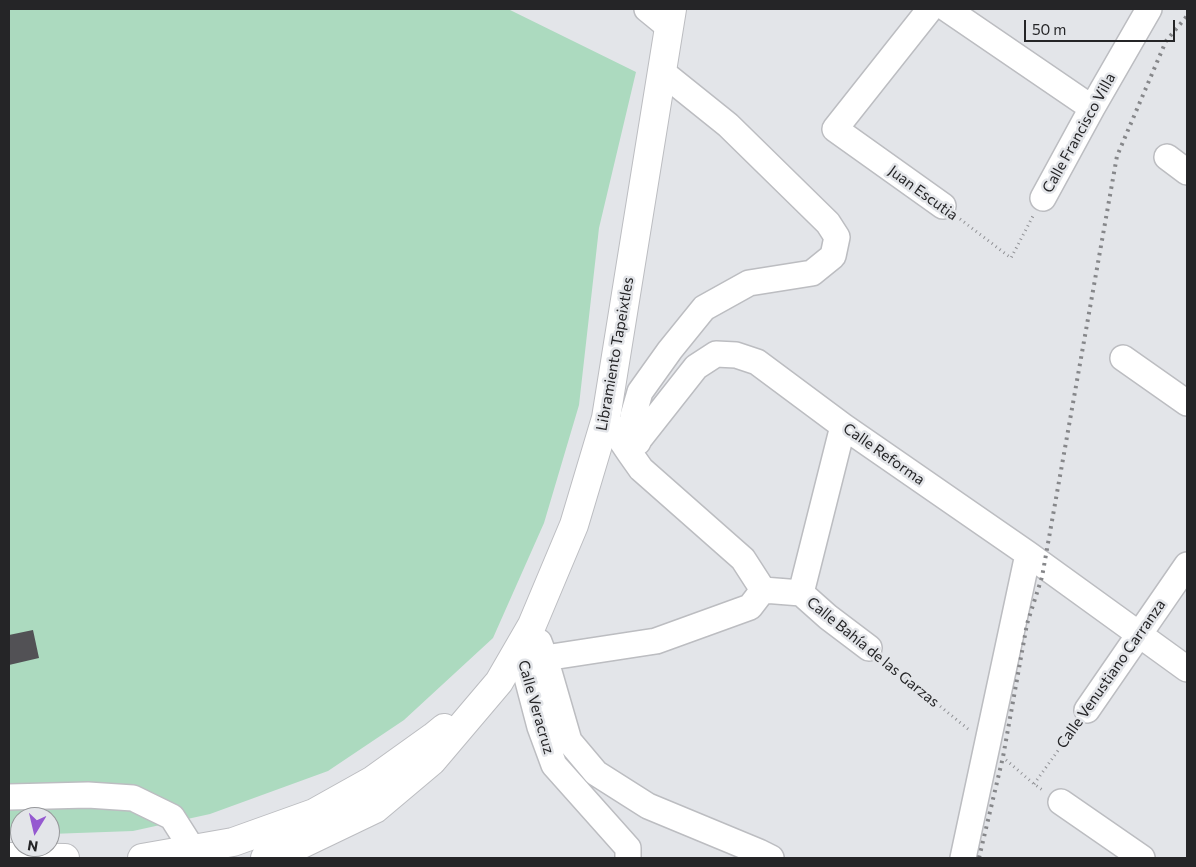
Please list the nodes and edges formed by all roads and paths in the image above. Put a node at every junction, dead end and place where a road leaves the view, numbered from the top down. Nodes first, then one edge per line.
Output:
1 (647, 9) edge
2 (930, 9) edge
3 (947, 9) edge
4 (1148, 9) edge
5 (671, 18) edge
6 (662, 72) junction
7 (1092, 108) junction
8 (1166, 158) dead end
9 (1187, 172) edge
10 (1043, 198) joint
11 (943, 206) joint
12 (1011, 258) joint
13 (1124, 358) dead end
14 (1187, 403) edge
15 (606, 418) junction
16 (843, 426) junction
17 (633, 447) junction
18 (1028, 554) junction
19 (1187, 565) edge
20 (762, 590) junction
21 (801, 593) junction
22 (1139, 634) junction
23 (525, 636) junction
24 (870, 648) joint
25 (545, 658) junction
26 (1187, 669) edge
27 (499, 682) junction
28 (1087, 710) joint
29 (988, 745) junction
30 (1034, 784) junction
31 (9, 797) edge
32 (1061, 802) joint
33 (374, 809) junction
34 (193, 850) junction
35 (763, 856) edge
36 (9, 857) edge
37 (64, 858) edge
38 (142, 858) edge
39 (265, 858) edge
40 (308, 858) edge
41 (628, 858) edge
42 (963, 858) edge
43 (1142, 858) edge

1 - 5 street
2 - 11 street, Juan Escutia
3 - 7 street
4 - 7 street, Calle Francisco Villa
5 - 6 main road, Libramiento Tapeixtles
6 - 15 main road, Libramiento Tapeixtles
6 - 17 street
7 - 10 street, Calle Francisco Villa
8 - 9 street
10 - 12 path, Calle Francisco Villa
11 - 12 path, Juan Escutia
13 - 14 street
15 - 17 street
15 - 23 main road, Libramiento Tapeixtles
16 - 17 street, Calle Reforma
16 - 18 street, Calle Reforma
16 - 21 street
17 - 20 street
18 - 22 street, Calle Reforma
18 - 29 street
19 - 22 street, Calle Venustiano Carranza
20 - 21 street, Calle Bahía de las Garzas
20 - 25 street
21 - 24 street, Calle Bahía de las Garzas
22 - 26 street, Calle Reforma
22 - 28 street, Calle Venustiano Carranza
23 - 25 street
23 - 27 main road, Libramiento Tapeixtles
23 - 41 street, Calle Veracruz
24 - 29 path, Calle Bahía de las Garzas
25 - 35 street
27 - 33 main road, Libramiento Tapeixtles
27 - 34 main road, Libramiento Tapeixtles
28 - 30 path, Calle Venustiano Carranza
29 - 30 path, Calle Bahía de las Garzas
29 - 42 street
30 - 32 path, Calle Bahía de las Garzas
31 - 34 street
32 - 43 street
33 - 39 main road, Libramiento Tapeixtles
33 - 40 main road
34 - 38 main road, Libramiento Tapeixtles
36 - 37 main road

